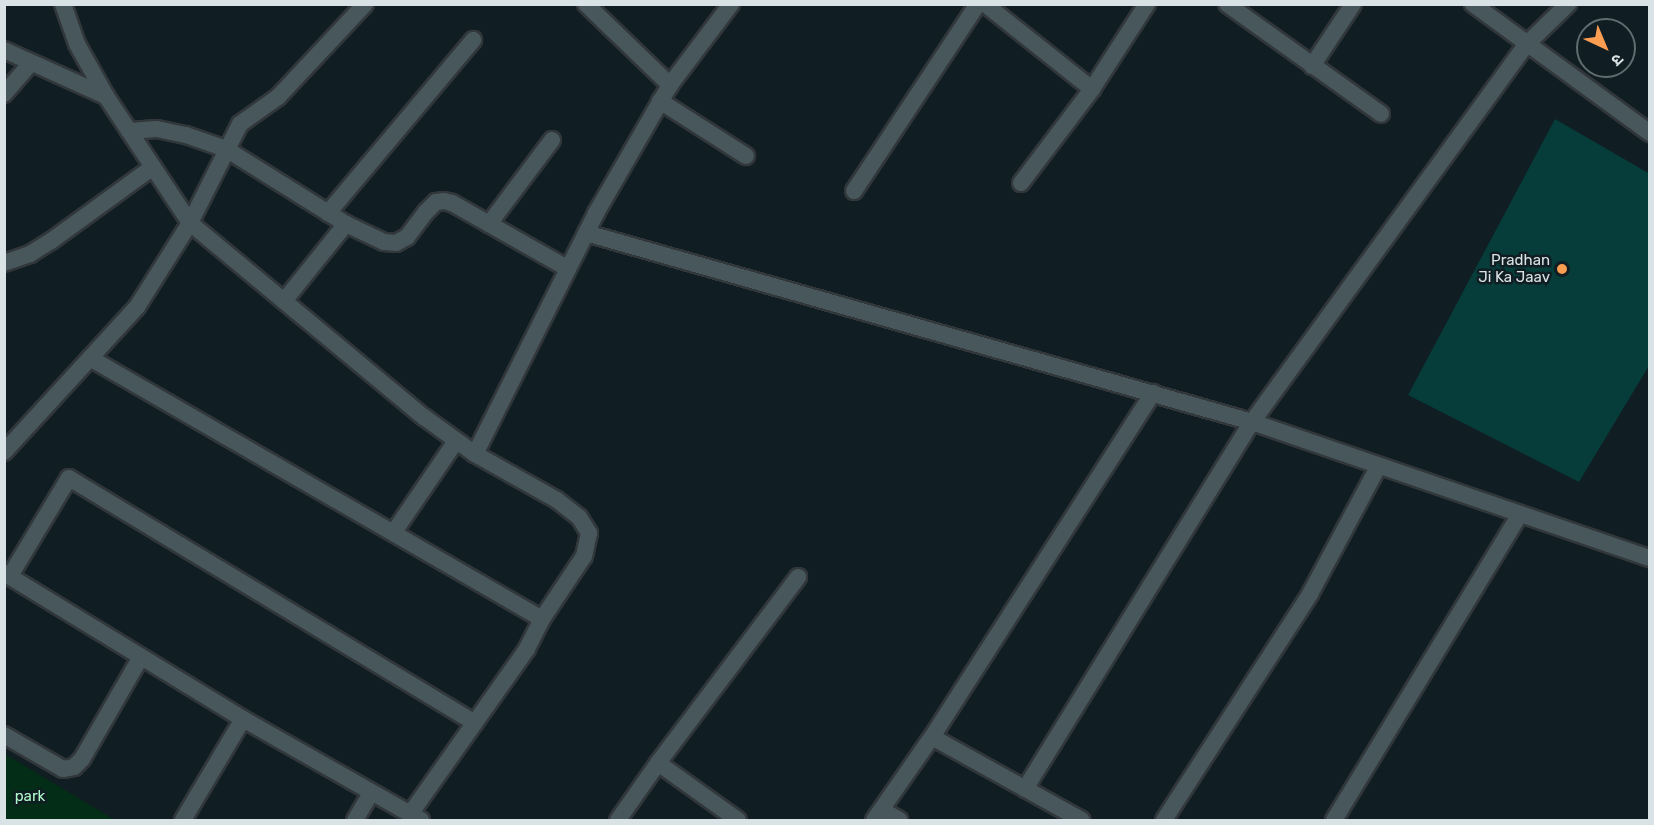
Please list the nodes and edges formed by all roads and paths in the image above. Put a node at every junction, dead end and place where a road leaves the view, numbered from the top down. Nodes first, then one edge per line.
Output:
1 (365, 4) edge
2 (586, 4) edge
3 (731, 4) edge
4 (978, 4) edge
5 (985, 4) edge
6 (1147, 4) edge
7 (1227, 4) edge
8 (1353, 4) edge
9 (1473, 4) edge
10 (1568, 4) edge
11 (62, 5) edge
12 (473, 40) dead end
13 (1526, 45) junction
14 (4, 50) edge
15 (32, 63) junction
16 (1312, 66) junction
17 (670, 85) junction
18 (1092, 89) junction
19 (4, 94) edge
20 (106, 96) junction
21 (660, 101) junction
22 (1381, 114) dead end
23 (129, 132) junction
24 (1650, 133) edge
25 (552, 140) dead end
26 (226, 149) junction
27 (746, 156) dead end
28 (153, 167) junction
29 (1021, 183) dead end
30 (854, 191) dead end
31 (328, 213) junction
32 (190, 223) junction
33 (346, 224) junction
34 (489, 224) junction
35 (586, 233) junction
36 (4, 263) edge
37 (567, 268) junction
38 (284, 301) junction
39 (90, 358) junction
40 (1153, 393) junction
41 (1252, 422) junction
42 (456, 441) junction
43 (4, 452) edge
44 (475, 454) junction
45 (1378, 467) junction
46 (1520, 514) junction
47 (394, 532) junction
48 (1650, 558) edge
49 (7, 575) edge
50 (798, 577) dead end
51 (542, 619) junction
52 (141, 657) junction
53 (243, 719) junction
54 (475, 723) junction
55 (4, 735) edge
56 (932, 737) junction
57 (658, 763) junction
58 (1025, 789) junction
59 (371, 793) junction
60 (878, 815) edge
61 (415, 817) edge
62 (183, 820) edge
63 (355, 820) edge
64 (618, 820) edge
65 (738, 820) edge
66 (899, 820) edge
67 (1082, 820) edge
68 (1164, 820) edge
69 (1334, 820) edge

1 - 26 street
2 - 17 street
3 - 17 street
4 - 30 street
5 - 18 street
6 - 18 street
7 - 16 street
8 - 16 street
9 - 13 street
10 - 13 street
11 - 20 street
12 - 31 street
13 - 24 street
13 - 41 street
14 - 15 street
15 - 19 street
15 - 20 street
16 - 22 street
17 - 21 street
18 - 29 street
20 - 23 street
21 - 27 street
21 - 35 street
23 - 26 street
23 - 28 street
25 - 34 street
26 - 31 street
26 - 32 street
28 - 32 street
28 - 36 street
31 - 33 street
32 - 38 street
32 - 39 street
33 - 34 street
33 - 38 street
34 - 37 street
35 - 37 street
35 - 40 street
37 - 44 street
38 - 42 street
39 - 43 street
39 - 47 street
40 - 41 street
40 - 56 street
41 - 45 street
41 - 58 street
42 - 44 street
42 - 47 street
44 - 51 street
45 - 46 street
45 - 68 street
46 - 48 street
46 - 69 street
47 - 51 street
49 - 52 street
49 - 54 street
50 - 57 street
51 - 54 street
52 - 53 street
52 - 55 street
53 - 59 street
53 - 62 street
54 - 61 street
56 - 58 street
56 - 60 street
57 - 64 street
57 - 65 street
58 - 67 street
59 - 61 street
59 - 63 street
60 - 66 street

